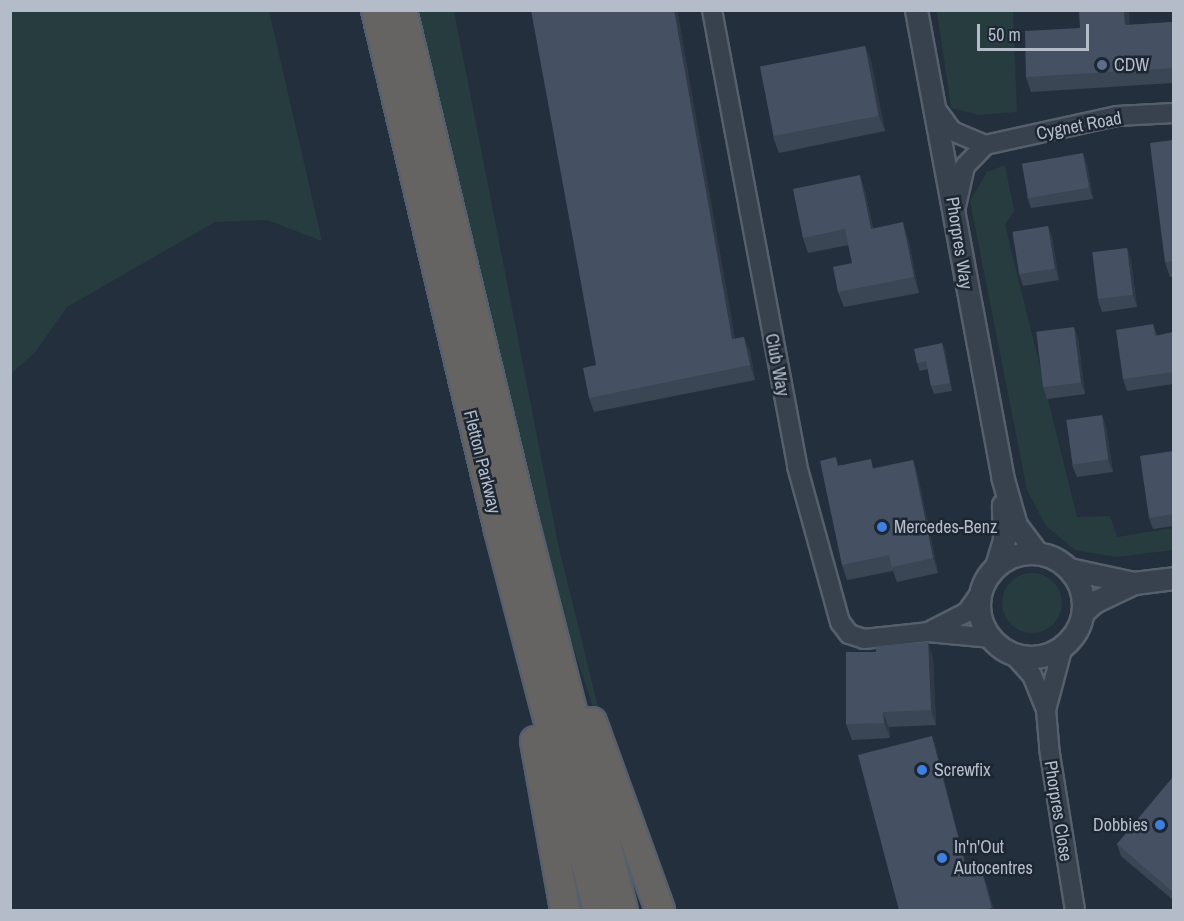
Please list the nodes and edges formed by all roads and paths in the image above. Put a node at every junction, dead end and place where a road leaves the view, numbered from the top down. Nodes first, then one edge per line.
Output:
1 (376, 10) edge
2 (402, 10) edge
3 (712, 10) edge
4 (916, 10) edge
5 (932, 100) junction
6 (1173, 112) edge
7 (985, 146) junction
8 (956, 213) junction
9 (961, 267) junction
10 (1002, 476) junction
11 (511, 526) junction
12 (1037, 553) junction
13 (996, 566) junction
14 (1069, 569) junction
15 (1173, 578) edge
16 (1134, 583) junction
17 (981, 592) junction
18 (1083, 612) junction
19 (928, 632) junction
20 (992, 639) junction
21 (1063, 646) junction
22 (1012, 653) junction
23 (1047, 710) junction
24 (565, 910) edge
25 (598, 910) edge
26 (622, 910) edge
27 (660, 910) edge
28 (1075, 910) edge

1 - 11 highway, Fletton Parkway
2 - 11 highway, Fletton Parkway
3 - 19 street, Club Way
4 - 5 street, Phorpres Way
5 - 7 street
5 - 8 street, Phorpres Way
5 - 9 street
6 - 7 street, Cygnet Road
7 - 8 street
8 - 9 street, Phorpres Way
9 - 10 street, Phorpres Way
10 - 12 street, Phorpres Way
10 - 13 street, Phorpres Way
11 - 24 highway
11 - 25 highway, Fletton Parkway
11 - 26 highway, Fletton Parkway
11 - 27 highway
12 - 13 street
12 - 14 street
13 - 17 street
14 - 16 street
14 - 18 street
15 - 16 street
16 - 18 street
17 - 19 street, Club Way
17 - 20 street
18 - 21 street
19 - 20 street, Club Way
20 - 22 street
21 - 22 street
21 - 23 street, Phorpres Close
22 - 23 street, Phorpres Close
23 - 28 street, Phorpres Close

